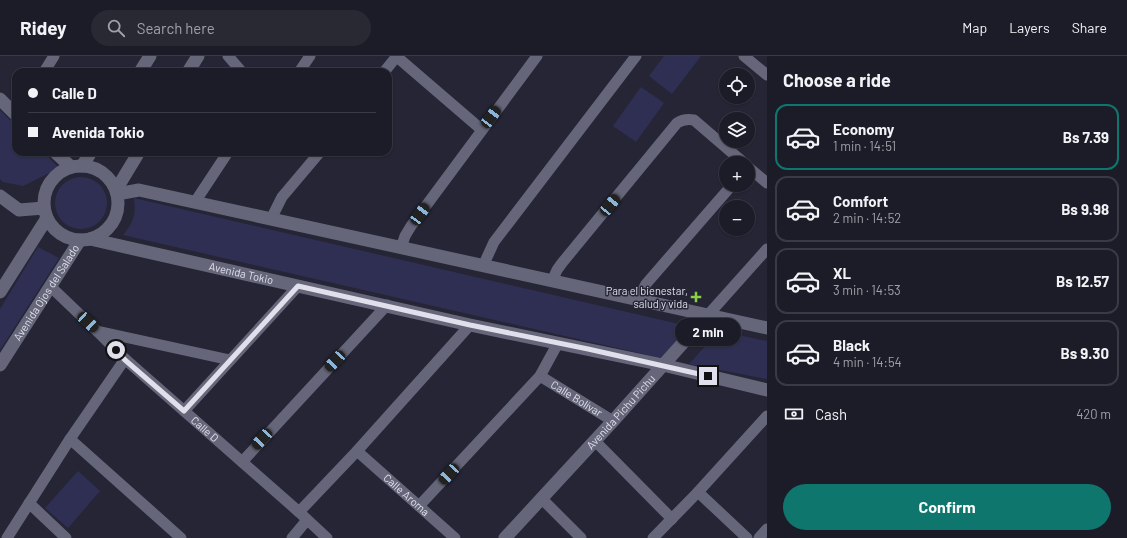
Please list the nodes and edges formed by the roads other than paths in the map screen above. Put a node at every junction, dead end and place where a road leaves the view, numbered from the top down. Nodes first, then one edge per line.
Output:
1 (54, 56) edge
2 (150, 56) edge
3 (198, 56) edge
4 (228, 56) edge
5 (310, 56) edge
6 (396, 56) edge
7 (537, 56) edge
8 (636, 56) edge
9 (744, 56) edge
10 (46, 68) edge
11 (142, 68) edge
12 (190, 68) edge
13 (238, 68) edge
14 (302, 68) edge
15 (387, 68) edge
16 (767, 75) edge
17 (0, 99) edge
18 (12, 110) edge
19 (482, 130) junction
20 (61, 156) edge
21 (87, 156) edge
22 (137, 156) edge
23 (225, 156) edge
24 (316, 156) edge
25 (736, 156) edge
26 (77, 167) junction
27 (755, 173) edge
28 (767, 183) edge
29 (117, 192) junction
30 (726, 192) edge
31 (0, 196) edge
32 (195, 202) junction
33 (46, 213) junction
34 (271, 219) junction
35 (85, 239) junction
36 (401, 248) junction
37 (767, 249) edge
38 (483, 266) junction
39 (552, 281) junction
40 (50, 286) junction
41 (298, 286) junction
42 (0, 292) edge
43 (639, 300) junction
44 (387, 305) junction
45 (708, 315) junction
46 (470, 325) junction
47 (767, 328) edge
48 (97, 331) junction
49 (558, 342) junction
50 (125, 360) junction
51 (230, 360) junction
52 (0, 365) edge
53 (663, 365) junction
54 (540, 376) junction
55 (767, 390) edge
56 (184, 411) junction
57 (767, 416) edge
58 (613, 421) junction
59 (70, 440) junction
60 (595, 441) junction
61 (357, 451) junction
62 (242, 462) junction
63 (698, 492) junction
64 (542, 499) junction
65 (29, 503) junction
66 (419, 506) junction
67 (303, 516) junction
68 (672, 519) junction
69 (767, 529) edge
70 (7, 538) edge
71 (66, 538) edge
72 (181, 538) edge
73 (292, 538) edge
74 (327, 538) edge
75 (455, 538) edge
76 (504, 538) edge
77 (581, 538) edge
78 (653, 538) edge
79 (747, 538) edge
80 (759, 538) edge

1 - 10 street
2 - 11 street
3 - 12 street
4 - 13 street
5 - 14 street
6 - 15 street
6 - 19 street
7 - 19 street
8 - 38 street
9 - 16 street
17 - 18 street
19 - 36 street
20 - 26 street
21 - 26 street
22 - 29 street
23 - 32 street
24 - 34 street
25 - 39 street
26 - 29 street
26 - 33 street
27 - 28 street
29 - 32 street
29 - 35 street
30 - 43 street
31 - 33 street
32 - 34 street
33 - 35 street
33 - 42 street
34 - 36 street
35 - 40 street, Avenida Ojos del Salado
35 - 41 street, Avenida Tokio
36 - 38 street
37 - 45 street, Avenida Pichu Pichu
38 - 39 street
39 - 43 street
40 - 48 street, Calle D
40 - 52 street, Avenida Ojos del Salado
41 - 44 street, Avenida Tokio
41 - 51 street
43 - 45 street
44 - 46 street, Avenida Tokio
44 - 62 street
45 - 47 street
45 - 53 street, Avenida Pichu Pichu
46 - 49 street, Avenida Tokio
46 - 61 street
48 - 50 street, Calle D
48 - 51 street
49 - 53 street, Avenida Tokio
49 - 54 street
50 - 56 street, Calle D
50 - 59 street
51 - 56 street
53 - 55 street, Avenida Tokio
53 - 58 street, Avenida Pichu Pichu
54 - 58 street, Calle Bolívar
54 - 66 street
56 - 62 street, Calle D
57 - 63 street
58 - 60 street, Avenida Pichu Pichu
59 - 65 street
59 - 72 street
60 - 64 street, Avenida Pichu Pichu
60 - 68 street
61 - 66 street, Calle Aroma
61 - 67 street
62 - 67 street, Calle D
63 - 68 street
63 - 79 street
64 - 76 street, Avenida Pichu Pichu
64 - 77 street
65 - 70 street
65 - 71 street
66 - 75 street, Calle Aroma
67 - 73 street
67 - 74 street, Calle D
68 - 78 street
69 - 80 street

